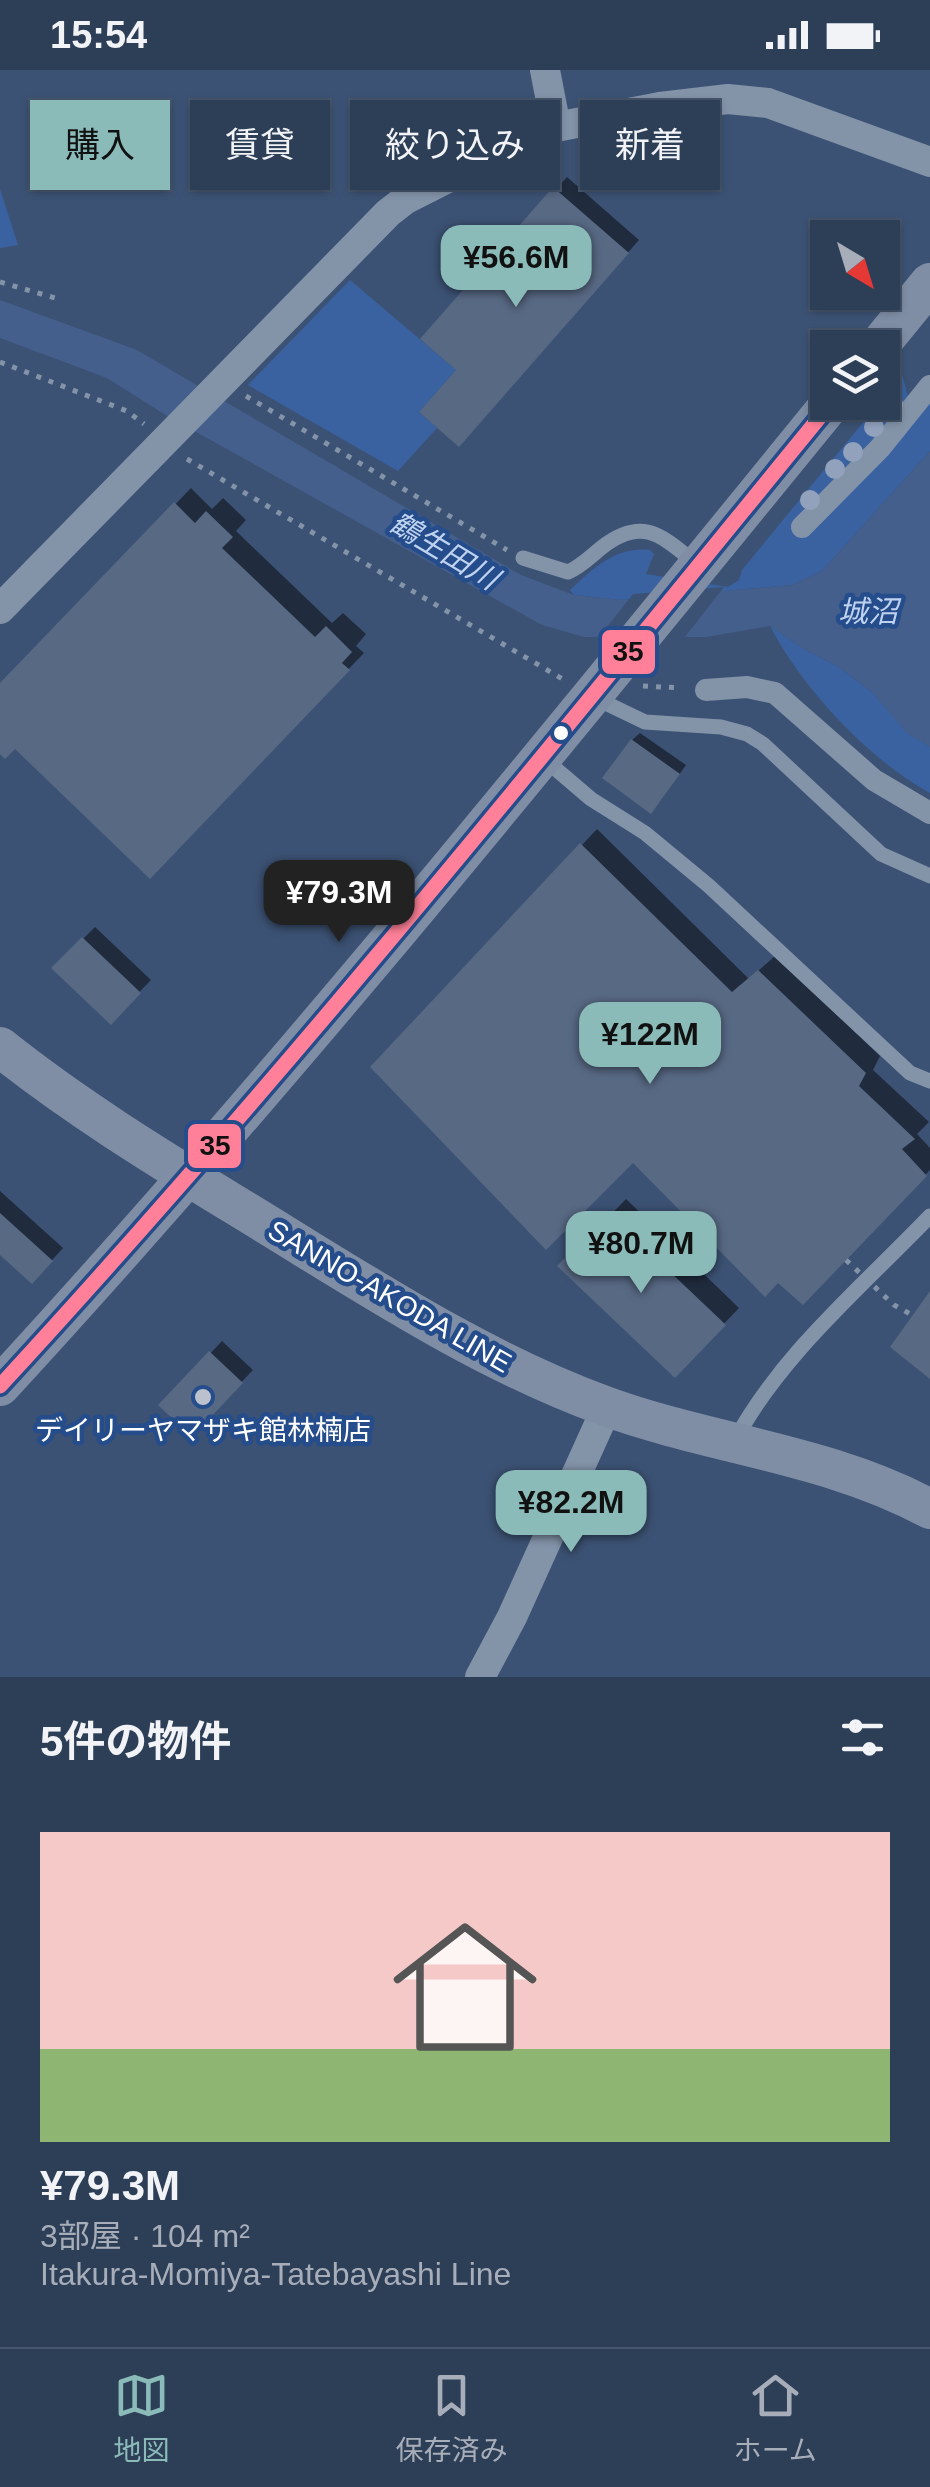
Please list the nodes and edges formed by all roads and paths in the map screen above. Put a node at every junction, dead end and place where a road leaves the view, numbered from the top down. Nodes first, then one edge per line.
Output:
1 (545, 70) edge
2 (551, 100) edge
3 (560, 126) edge
4 (930, 162) edge
5 (425, 190) edge
6 (0, 282) edge
7 (930, 282) edge
8 (62, 300) dead end
9 (891, 330) edge
10 (0, 362) edge
11 (222, 381) junction
12 (930, 386) edge
13 (817, 420) edge
14 (169, 435) junction
15 (802, 527) dead end
16 (524, 558) joint
17 (695, 570) junction
18 (0, 610) edge
19 (629, 674) junction
20 (706, 690) joint
21 (594, 697) junction
22 (542, 758) junction
23 (930, 813) edge
24 (930, 876) edge
25 (0, 1046) edge
26 (930, 1081) edge
27 (190, 1178) junction
28 (930, 1216) edge
29 (846, 1260) dead end
30 (912, 1316) dead end
31 (0, 1386) edge
32 (607, 1406) junction
33 (734, 1442) junction
34 (930, 1508) edge
35 (480, 1677) edge

1 - 2 street
3 - 4 street
5 - 11 street
6 - 8 path
7 - 9 main road
10 - 14 path
11 - 14 street
11 - 16 path
12 - 15 street
13 - 17 main road
14 - 18 street
14 - 21 path
16 - 17 lane
17 - 19 main road
19 - 20 path
19 - 21 main road
20 - 23 street
21 - 22 main road
21 - 24 lane
22 - 26 lane
22 - 27 main road
25 - 27 main road, SANNO-AKODA LINE
27 - 31 main road
27 - 32 main road, SANNO-AKODA LINE
28 - 33 lane
29 - 30 path, bridge
32 - 33 main road, SANNO-AKODA LINE
32 - 35 street
33 - 34 main road, SANNO-AKODA LINE

